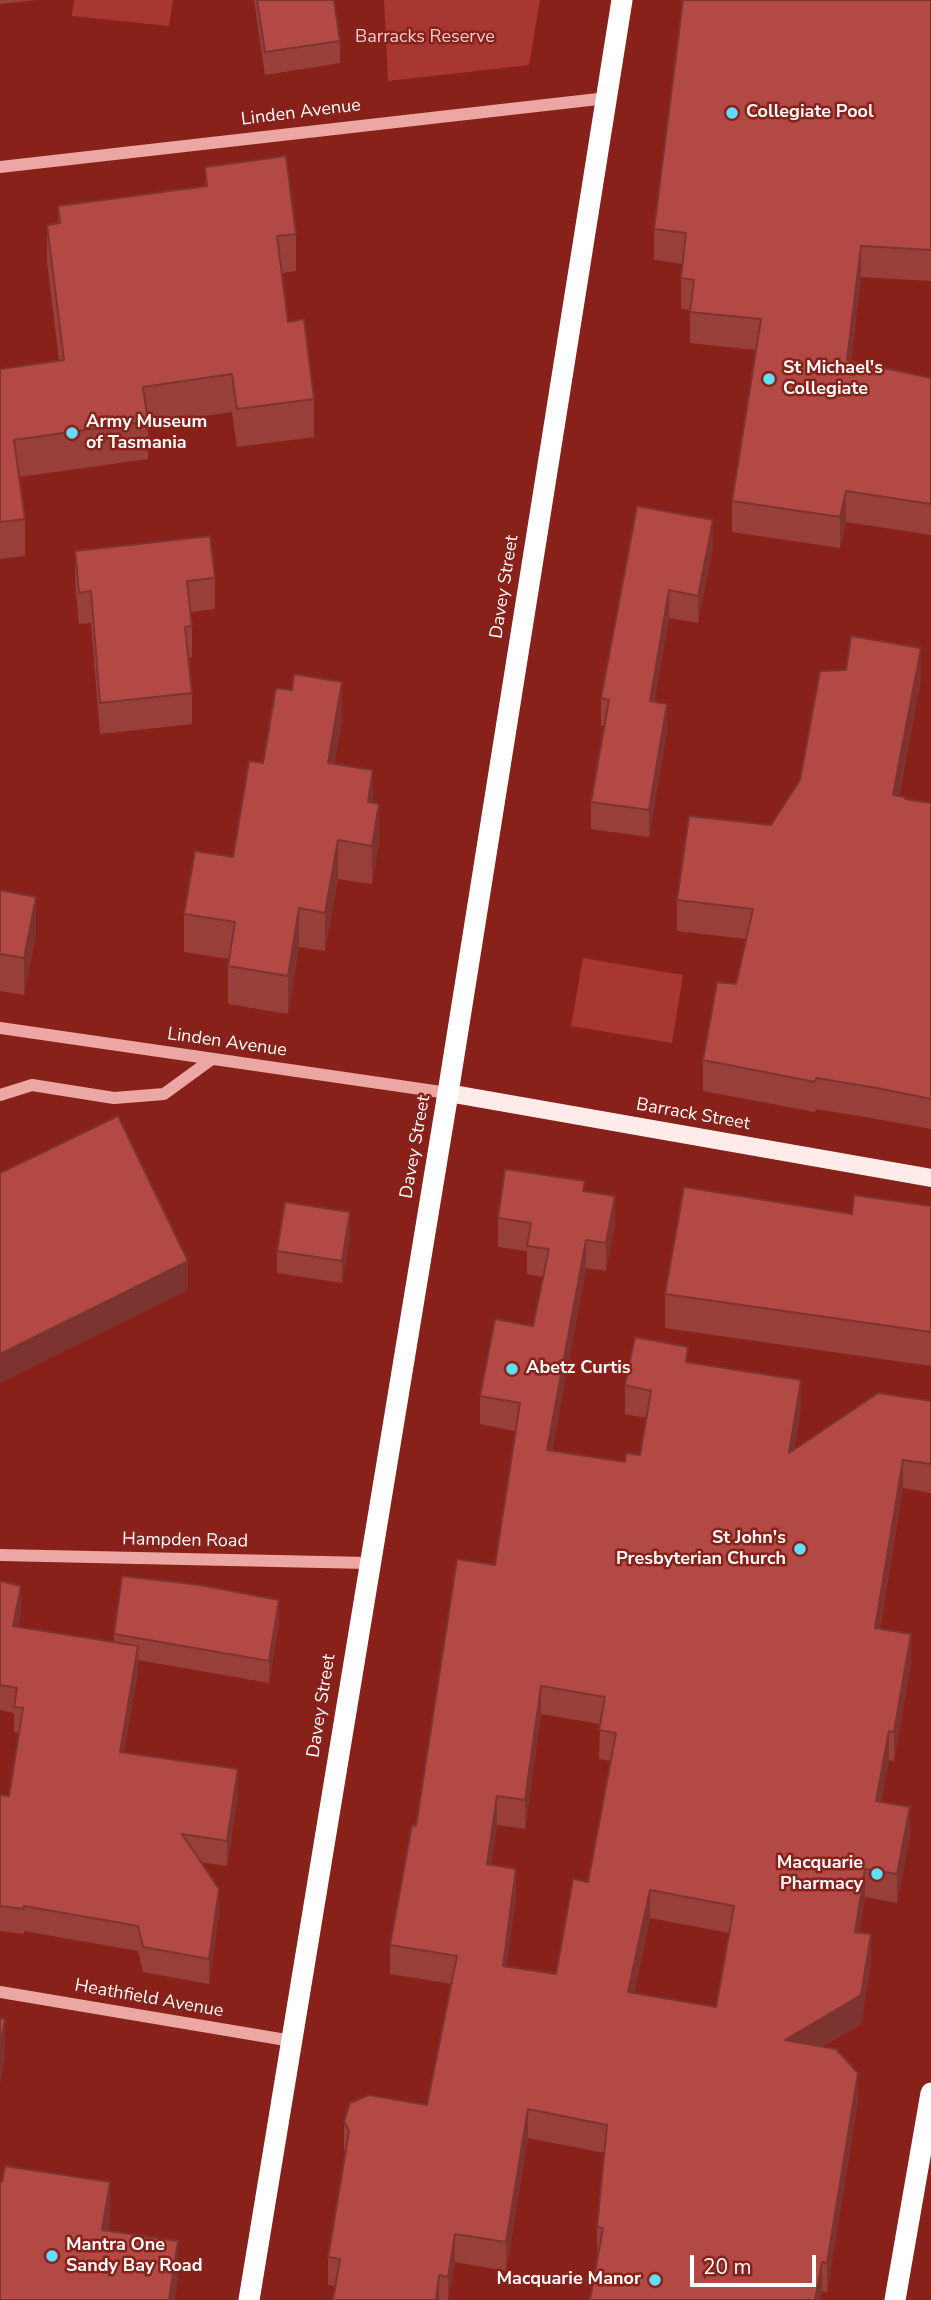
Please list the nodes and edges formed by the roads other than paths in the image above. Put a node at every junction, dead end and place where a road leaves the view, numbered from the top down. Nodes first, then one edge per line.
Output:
1 (622, 0) edge
2 (607, 98) junction
3 (0, 167) edge
4 (0, 1028) edge
5 (212, 1059) junction
6 (448, 1093) junction
7 (0, 1096) edge
8 (931, 1178) edge
9 (0, 1555) edge
10 (368, 1563) junction
11 (0, 1992) edge
12 (292, 2041) junction
13 (931, 2093) edge
14 (249, 2300) edge
15 (895, 2300) edge

1 - 2 highway, Davey Street
2 - 3 street, Linden Avenue
2 - 6 highway, Davey Street
4 - 5 street, Linden Avenue
5 - 6 street, Linden Avenue
5 - 7 street
6 - 8 main road, Barrack Street
6 - 10 highway, Davey Street
9 - 10 street, Hampden Road
10 - 12 highway, Davey Street
11 - 12 street, Heathfield Avenue
12 - 14 highway, Davey Street
13 - 15 highway

